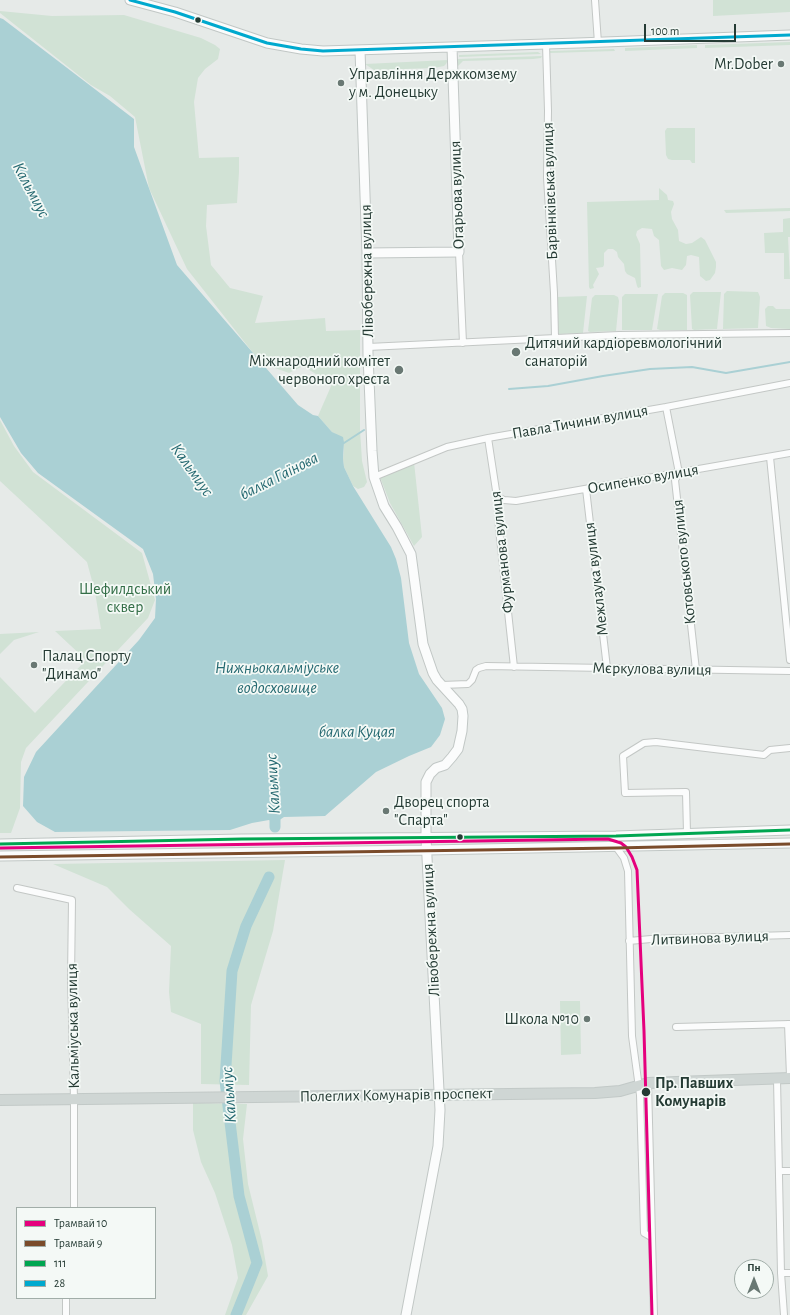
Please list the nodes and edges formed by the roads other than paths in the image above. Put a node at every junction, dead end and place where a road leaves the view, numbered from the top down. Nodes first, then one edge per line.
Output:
1 (130, 0) edge
2 (596, 0) edge
3 (790, 35) edge
4 (598, 43) junction
5 (546, 44) junction
6 (452, 47) junction
7 (360, 50) junction
8 (459, 252) junction
9 (367, 253) junction
10 (790, 333) edge
11 (555, 338) junction
12 (463, 343) junction
13 (368, 347) junction
14 (790, 383) edge
15 (666, 407) junction
16 (488, 438) junction
17 (790, 453) edge
18 (770, 457) junction
19 (679, 473) junction
20 (374, 477) junction
21 (586, 489) junction
22 (497, 497) junction
23 (790, 660) edge
24 (514, 667) junction
25 (607, 668) junction
26 (696, 670) junction
27 (790, 671) edge
28 (442, 685) junction
29 (790, 748) edge
30 (790, 830) edge
31 (687, 833) junction
32 (616, 836) junction
33 (426, 838) junction
34 (790, 842) edge
35 (0, 844) edge
36 (616, 847) junction
37 (427, 850) junction
38 (0, 856) edge
39 (17, 888) dead end
40 (790, 935) edge
41 (629, 941) junction
42 (789, 1024) edge
43 (676, 1027) dead end
44 (790, 1077) edge
45 (776, 1079) junction
46 (644, 1084) junction
47 (439, 1094) junction
48 (74, 1099) junction
49 (0, 1100) edge
50 (778, 1171) junction
51 (790, 1171) edge
52 (74, 1207) edge
53 (651, 1237) junction
54 (781, 1273) junction
55 (790, 1273) edge
56 (66, 1299) edge
57 (66, 1315) edge
58 (406, 1315) edge
59 (654, 1315) edge
60 (784, 1315) edge

1 - 7 street
2 - 4 street
3 - 4 street
4 - 5 street
5 - 6 street
5 - 11 street, Барвінківська вулиця
6 - 7 street
6 - 8 street, Огарьова вулиця
7 - 9 street, Лівобережна вулиця
8 - 9 street
8 - 12 street, Огарьова вулиця
9 - 13 street, Лівобережна вулиця
10 - 11 street
11 - 12 street
12 - 13 street
13 - 20 street, Лівобережна вулиця
14 - 15 street, Павла Тичини вулиця
15 - 16 street, Павла Тичини вулиця
15 - 19 street, Котовського вулиця
16 - 20 street, Павла Тичини вулиця
16 - 22 street, Фурманова вулиця
17 - 18 street, Осипенко вулиця
18 - 19 street, Осипенко вулиця
18 - 23 street
19 - 21 street, Осипенко вулиця
19 - 26 street, Котовського вулиця
20 - 28 street, Лівобережна вулиця
21 - 22 street, Осипенко вулиця
21 - 25 street, Межлаука вулиця
22 - 24 street, Фурманова вулиця
24 - 25 street, Мєркулова вулиця
24 - 28 street, Мєркулова вулиця
25 - 26 street, Мєркулова вулиця
26 - 27 street, Мєркулова вулиця
28 - 33 street, Лівобережна вулиця
29 - 31 street
30 - 31 street
31 - 32 street
32 - 33 street
32 - 36 street
33 - 35 street
33 - 37 street, Лівобережна вулиця
34 - 36 street
36 - 37 street
36 - 41 street
37 - 38 street
37 - 47 street, Лівобережна вулиця
39 - 48 street, Кальміуська вулиця
40 - 41 street, Литвинова вулиця
41 - 46 street
42 - 43 street
42 - 44 street
44 - 45 main road, Полеглих Комунарів проспект
45 - 46 main road, Полеглих Комунарів проспект
45 - 50 street
46 - 47 main road, Полеглих Комунарів проспект
46 - 53 street
46 - 53 street
47 - 48 main road, Полеглих Комунарів проспект
47 - 58 street, Лівобережна вулиця
48 - 49 main road, Полеглих Комунарів проспект
48 - 52 street, Кальміуська вулиця
50 - 51 street
50 - 54 street
53 - 59 street
54 - 55 street
54 - 60 street
56 - 57 street

